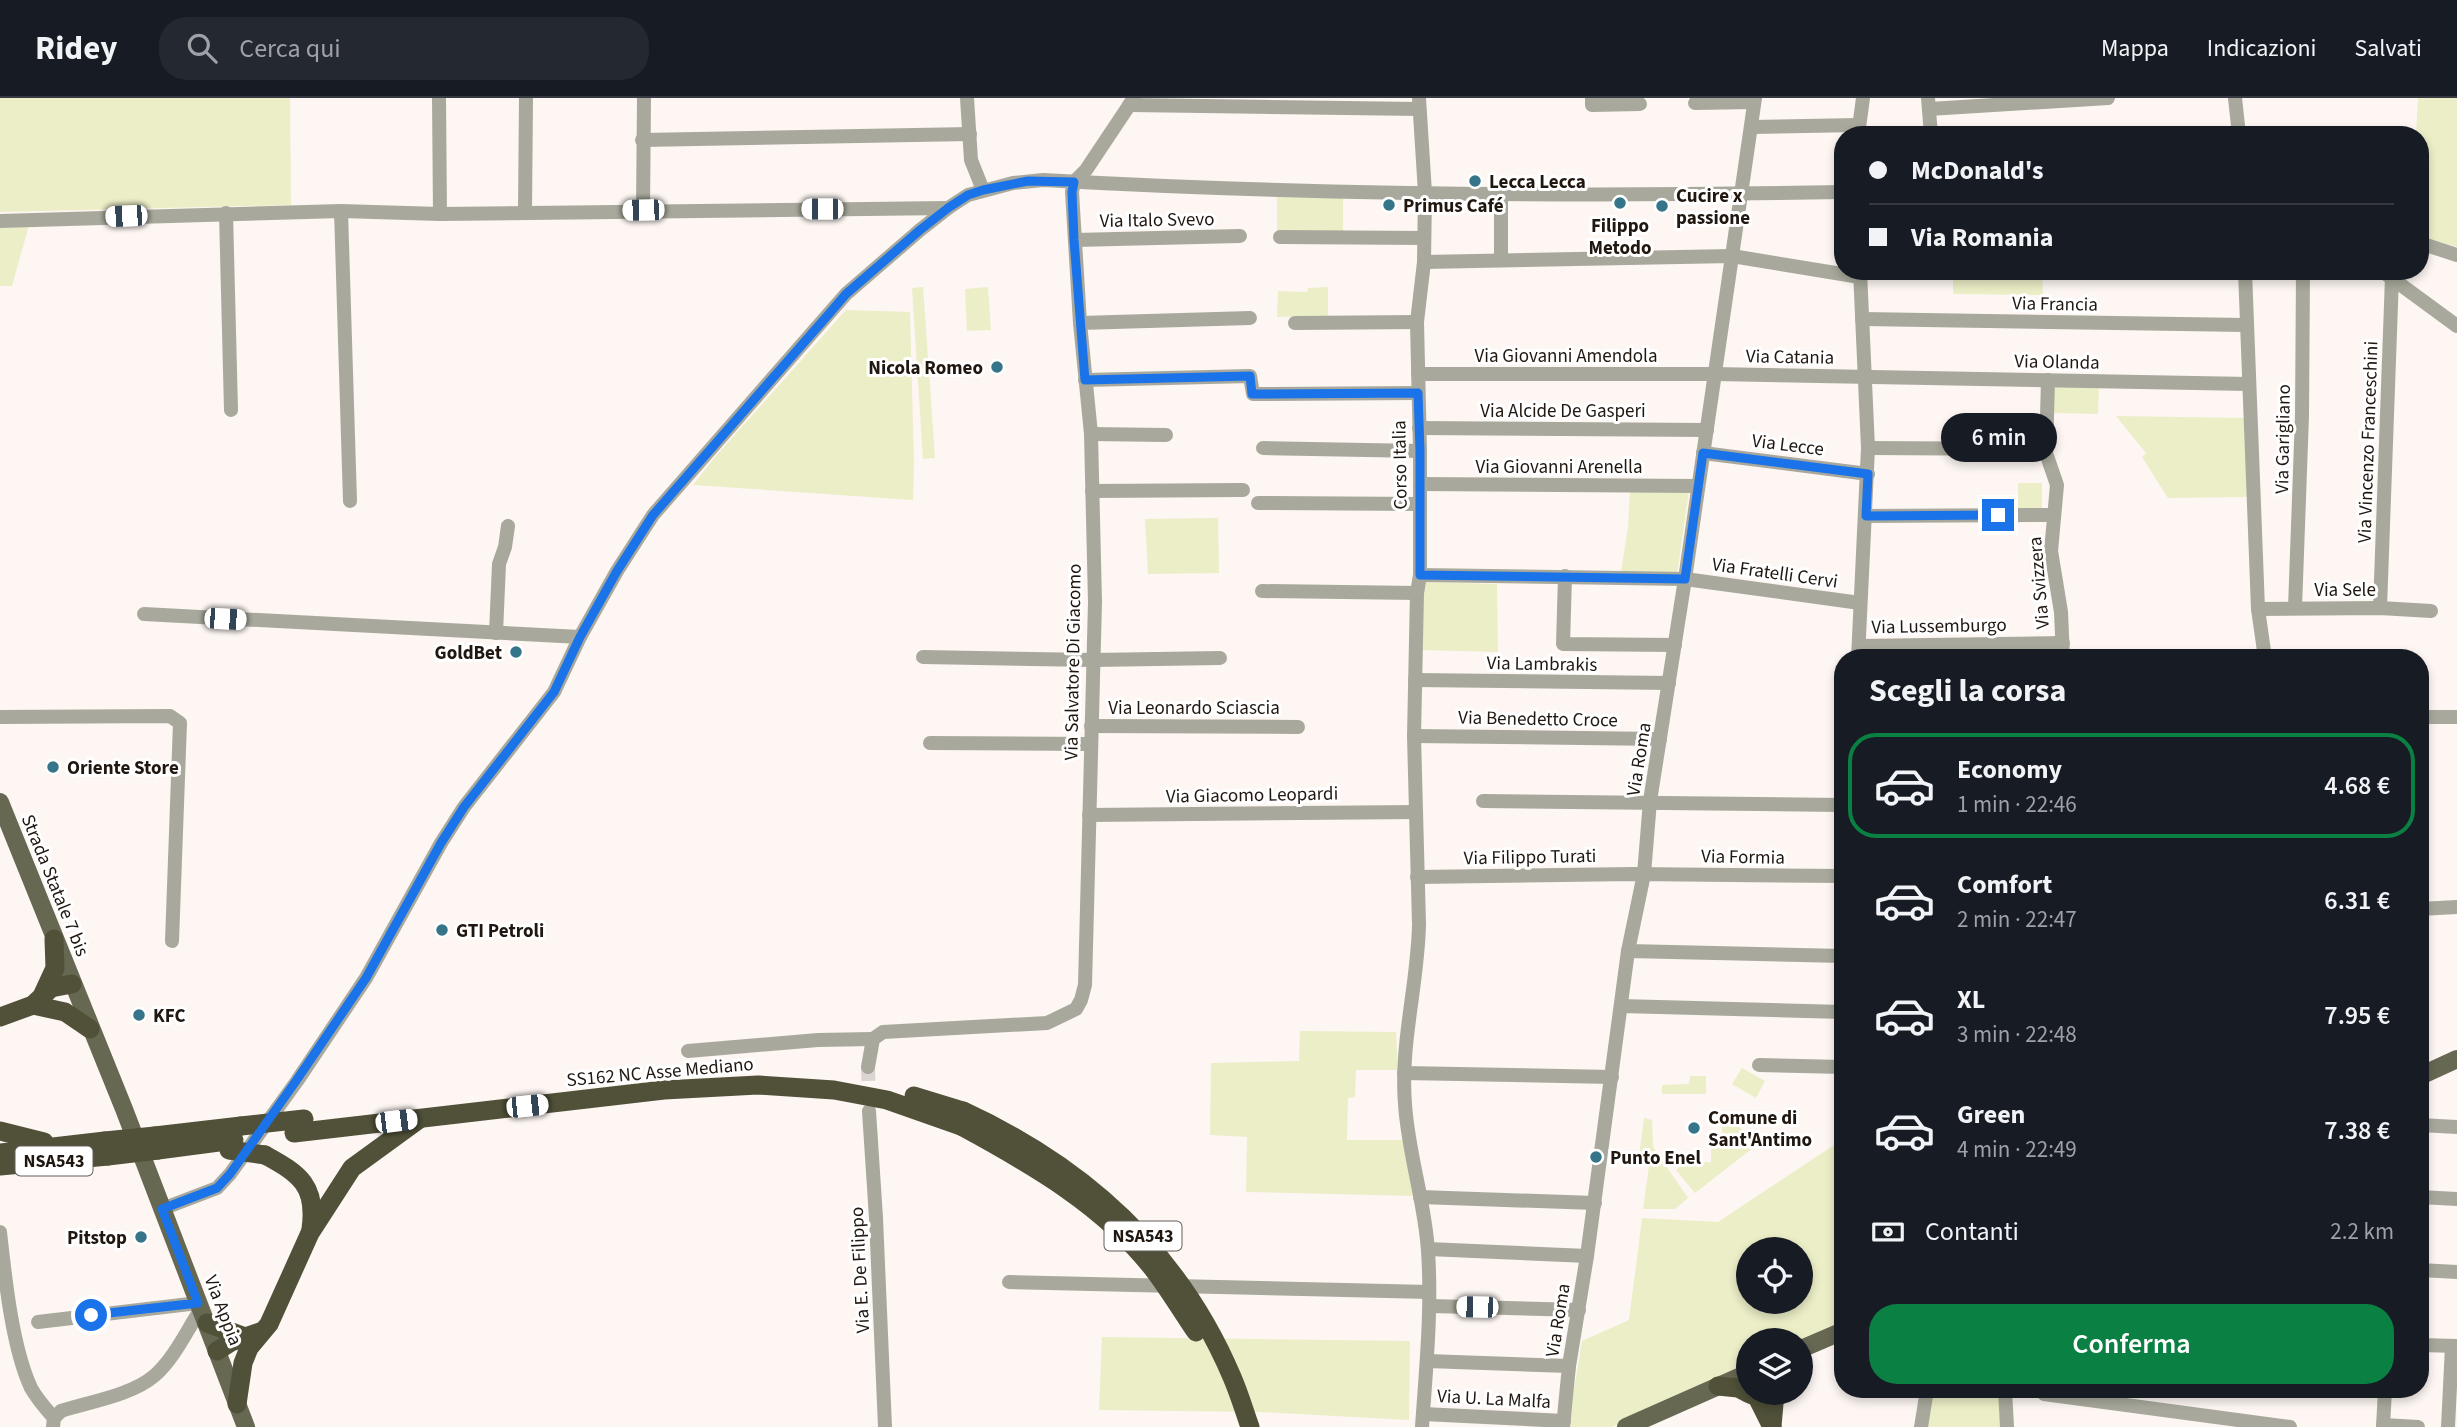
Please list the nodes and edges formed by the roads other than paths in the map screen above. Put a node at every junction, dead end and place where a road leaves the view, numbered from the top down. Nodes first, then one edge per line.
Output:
1 (439, 98) edge
2 (526, 98) edge
3 (644, 98) edge
4 (967, 98) edge
5 (1592, 98) edge
6 (1863, 98) edge
7 (2108, 98) edge
8 (2235, 98) edge
9 (1754, 100) edge
10 (1131, 102) edge
11 (1695, 103) dead end
12 (1419, 104) edge
13 (1640, 104) dead end
14 (1928, 104) edge
15 (1860, 126) edge
16 (1930, 126) edge
17 (2238, 126) edge
18 (1751, 127) junction
19 (1834, 129) edge
20 (970, 134) junction
21 (642, 140) junction
22 (1074, 182) junction
23 (983, 190) junction
24 (1834, 192) edge
25 (1425, 193) junction
26 (1501, 193) junction
27 (1741, 194) junction
28 (948, 208) junction
29 (643, 210) junction
30 (341, 211) junction
31 (226, 212) junction
32 (525, 212) junction
33 (440, 214) junction
34 (0, 220) edge
35 (1241, 236) dead end
36 (1280, 237) dead end
37 (1424, 238) junction
38 (1074, 240) junction
39 (2429, 246) edge
40 (2457, 255) edge
41 (1732, 256) junction
42 (1501, 260) junction
43 (1424, 262) junction
44 (1834, 270) edge
45 (1860, 280) edge
46 (2245, 280) edge
47 (2303, 280) edge
48 (2387, 280) edge
49 (2395, 280) edge
50 (1250, 318) dead end
51 (1862, 319) junction
52 (1417, 322) junction
53 (1080, 323) junction
54 (1295, 323) dead end
55 (2246, 325) junction
56 (2457, 327) edge
57 (1418, 374) junction
58 (1714, 374) junction
59 (1864, 377) junction
60 (1085, 380) junction
61 (2048, 380) junction
62 (2249, 384) junction
63 (1418, 393) junction
64 (231, 410) dead end
65 (1419, 428) junction
66 (1707, 430) junction
67 (1091, 434) junction
68 (1166, 435) dead end
69 (1263, 448) dead end
70 (1868, 448) junction
71 (2046, 449) junction
72 (1420, 451) junction
73 (1703, 453) junction
74 (1868, 474) junction
75 (1420, 484) junction
76 (1698, 486) junction
77 (1243, 490) dead end
78 (1092, 491) junction
79 (350, 501) dead end
80 (1258, 503) dead end
81 (1420, 503) junction
82 (2053, 515) junction
83 (1866, 516) junction
84 (508, 526) dead end
85 (1420, 575) junction
86 (1564, 576) junction
87 (1685, 579) junction
88 (1262, 591) dead end
89 (1417, 593) junction
90 (1860, 603) junction
91 (2295, 608) junction
92 (2380, 608) junction
93 (2258, 609) junction
94 (2431, 611) dead end
95 (144, 614) dead end
96 (496, 632) junction
97 (580, 637) junction
98 (1675, 645) junction
99 (1859, 649) edge
100 (2063, 649) edge
101 (2264, 649) edge
102 (923, 657) dead end
103 (1220, 658) dead end
104 (1093, 660) junction
105 (1415, 680) junction
106 (1669, 683) junction
107 (0, 717) edge
108 (2429, 717) edge
109 (2457, 717) edge
110 (1091, 726) junction
111 (1298, 727) dead end
112 (1414, 736) junction
113 (1660, 739) junction
114 (930, 743) dead end
115 (1090, 744) junction
116 (1483, 801) dead end
117 (1650, 801) junction
118 (0, 802) edge
119 (1834, 804) edge
120 (1416, 812) junction
121 (1089, 815) junction
122 (1644, 874) junction
123 (1834, 876) edge
124 (1417, 877) junction
125 (2457, 907) edge
126 (2429, 909) edge
127 (54, 939) junction
128 (172, 941) dead end
129 (1628, 951) junction
130 (1834, 956) edge
131 (72, 985) junction
132 (42, 1002) junction
133 (1621, 1006) junction
134 (1834, 1012) edge
135 (0, 1017) edge
136 (90, 1029) junction
137 (873, 1039) junction
138 (688, 1051) dead end
139 (2457, 1059) edge
140 (1759, 1065) dead end
141 (868, 1067) tunnel mouth
142 (1834, 1068) edge
143 (2429, 1072) edge
144 (1404, 1073) junction
145 (1612, 1077) junction
146 (869, 1111) tunnel mouth
147 (421, 1118) junction
148 (962, 1118) junction
149 (2429, 1125) edge
150 (299, 1126) junction
151 (2457, 1127) edge
152 (0, 1131) edge
153 (235, 1139) junction
154 (157, 1143) junction
155 (59, 1146) junction
156 (106, 1148) junction
157 (0, 1153) edge
158 (0, 1166) edge
159 (1420, 1197) junction
160 (2429, 1197) edge
161 (2457, 1199) edge
162 (1595, 1203) junction
163 (162, 1209) junction
164 (0, 1232) edge
165 (310, 1233) junction
166 (1428, 1249) junction
167 (1587, 1256) junction
168 (2429, 1270) edge
169 (2457, 1272) edge
170 (1009, 1282) dead end
171 (1430, 1299) junction
172 (1579, 1310) junction
173 (202, 1312) junction
174 (38, 1322) dead end
175 (1834, 1335) edge
176 (251, 1339) junction
177 (1813, 1344) edge
178 (2429, 1345) edge
179 (2455, 1346) edge
180 (219, 1356) junction
181 (1427, 1361) junction
182 (1569, 1366) junction
183 (1736, 1378) edge
184 (1718, 1385) junction
185 (1736, 1388) edge
186 (1926, 1398) edge
187 (2005, 1398) edge
188 (2074, 1398) edge
189 (2385, 1398) edge
190 (237, 1404) junction
191 (1762, 1405) edge
192 (1422, 1421) edge
193 (54, 1422) edge
194 (1564, 1424) edge
195 (2383, 1426) edge
196 (246, 1427) edge
197 (885, 1427) edge
198 (1237, 1427) edge
199 (1250, 1427) edge
200 (1626, 1427) edge
201 (1772, 1427) edge
202 (1921, 1427) edge
203 (2007, 1427) edge
204 (2290, 1427) edge
205 (2418, 1427) edge
206 (2448, 1427) edge

1 - 33 street
2 - 32 street
3 - 21 street
4 - 20 street
5 - 13 street
6 - 15 street
7 - 14 street
8 - 17 street
9 - 11 street
9 - 18 street, Via Roma
10 - 12 street
10 - 22 street
12 - 25 street, Corso Italia
14 - 16 street
18 - 19 street
18 - 27 street, Via Roma
20 - 21 street
20 - 23 street
21 - 29 street
22 - 23 street
22 - 25 street
22 - 38 street, Via Salvatore Di Giacomo
23 - 28 street
24 - 27 street
25 - 26 street
25 - 37 street, Corso Italia
26 - 27 street
26 - 42 street
27 - 41 street, Via Roma
28 - 29 street
28 - 97 street
29 - 32 street
30 - 31 street
30 - 33 street
30 - 79 street
31 - 34 street
31 - 64 street
32 - 33 street
35 - 38 street, Via Italo Svevo
36 - 37 street
37 - 43 street, Corso Italia
38 - 53 street, Via Salvatore Di Giacomo
39 - 40 street
41 - 42 street
41 - 44 street
41 - 58 street, Via Roma
42 - 43 street
43 - 52 street, Corso Italia
45 - 51 street
46 - 55 street
47 - 91 street, Via Garigliano
48 - 92 street, Via Vincenzo Franceschini
49 - 56 street
50 - 53 street
51 - 55 street, Via Francia
51 - 59 street
52 - 54 street
52 - 57 street, Corso Italia
53 - 60 street, Via Salvatore Di Giacomo
55 - 62 street
57 - 58 street, Via Giovanni Amendola
57 - 63 street, Corso Italia
58 - 59 street, Via Catania
58 - 66 street, Via Roma
59 - 61 street, Via Olanda
59 - 70 street
60 - 63 street
60 - 67 street, Via Salvatore Di Giacomo
61 - 62 street, Via Olanda
61 - 71 street, Via Svizzera
62 - 93 street
63 - 65 street, Corso Italia
65 - 66 street, Via Alcide De Gasperi
65 - 72 street, Corso Italia
66 - 73 street, Via Roma
67 - 68 street
67 - 78 street, Via Salvatore Di Giacomo
69 - 72 street
70 - 71 street
70 - 74 street
71 - 82 street, Via Svizzera
72 - 75 street, Corso Italia
73 - 74 street, Via Lecce
73 - 76 street, Via Roma
74 - 83 street
75 - 76 street, Via Giovanni Arenella
75 - 81 street, Corso Italia
76 - 87 street, Via Roma
77 - 78 street
78 - 104 street, Via Salvatore Di Giacomo
80 - 81 street
81 - 85 street, Corso Italia
82 - 83 street
82 - 100 street, Via Svizzera
83 - 90 street
84 - 96 street
85 - 86 street, Via Fratelli Cervi
85 - 89 street, Corso Italia
86 - 87 street, Via Fratelli Cervi
86 - 98 street
87 - 90 street, Via Fratelli Cervi
87 - 98 street, Via Roma
88 - 89 street
89 - 105 street, Corso Italia
90 - 99 street
91 - 92 street, Via Sele
91 - 93 street, Via Sele
92 - 94 street, Via Sele
93 - 101 street
95 - 96 street
96 - 97 street
97 - 163 street
98 - 106 street, Via Roma
102 - 104 street
103 - 104 street
104 - 110 street, Via Salvatore Di Giacomo
105 - 106 street, Via Lambrakis
105 - 112 street, Corso Italia
106 - 113 street, Via Roma
107 - 128 street
108 - 109 street
110 - 111 street, Via Leonardo Sciascia
110 - 115 street, Via Salvatore Di Giacomo
112 - 113 street, Via Benedetto Croce
112 - 120 street, Corso Italia
113 - 117 street, Via Roma
114 - 115 street
115 - 121 street, Via Salvatore Di Giacomo
116 - 117 street
117 - 119 street
117 - 122 street, Via Roma
118 - 127 main road, Strada Statale 7 bis
120 - 121 street, Via Giacomo Leopardi
120 - 124 street, Corso Italia
121 - 137 street, Via Salvatore Di Giacomo
122 - 123 street, Via Formia
122 - 124 street, Via Filippo Turati
122 - 129 street, Via Roma
124 - 144 street, Corso Italia
125 - 126 street
127 - 131 main road, Strada Statale 7 bis
127 - 132 highway
129 - 130 street
129 - 133 street, Via Roma
131 - 132 highway
131 - 136 main road, Strada Statale 7 bis
132 - 135 highway
132 - 136 highway
133 - 134 street
133 - 145 street, Via Roma
136 - 163 main road, Via Appia
137 - 138 street, Via Salvatore Di Giacomo
137 - 141 street
139 - 143 main road
140 - 142 street
144 - 145 street
144 - 159 street, Corso Italia
145 - 162 street, Via Roma
146 - 197 street, Via E. De Filippo
147 - 148 highway, SS162 NC Asse Mediano
147 - 150 highway, SS162 NC Asse Mediano
147 - 165 highway
148 - 150 highway
148 - 198 highway, NSA543, bridge
148 - 199 highway, NSA543, bridge
149 - 151 street
150 - 153 highway, SS162 NC Asse Mediano, bridge
152 - 155 highway
153 - 154 highway, SS162 NC Asse Mediano
153 - 154 highway, SS162 NC Asse Mediano
153 - 165 highway, bridge
154 - 156 highway, SS162 NC Asse Mediano, bridge
155 - 156 highway, SS162 NC Asse Mediano
155 - 157 highway, NSA543
156 - 158 highway, NSA543
159 - 162 street
159 - 166 street, Corso Italia
160 - 161 street
162 - 167 street, Via Roma
163 - 173 main road, Via Appia
164 - 193 street
165 - 176 highway
166 - 167 street
166 - 171 street, Corso Italia
167 - 172 street, Via Roma
168 - 169 street
170 - 171 street
171 - 172 street
171 - 181 street, Corso Italia
172 - 182 street, Via Roma
173 - 174 street
173 - 176 highway
173 - 180 main road, Via Appia
173 - 193 street
175 - 177 main road
176 - 180 highway
176 - 190 highway
178 - 179 street
179 - 206 street
180 - 190 main road, Via Appia
181 - 182 street
181 - 192 street, Corso Italia
182 - 194 street, Via Roma
183 - 184 main road
184 - 185 highway
184 - 200 main road
186 - 202 street
187 - 203 street
188 - 204 street
189 - 195 street
190 - 196 main road, Via Appia
191 - 201 highway
192 - 194 street, Via U. La Malfa
195 - 205 street

